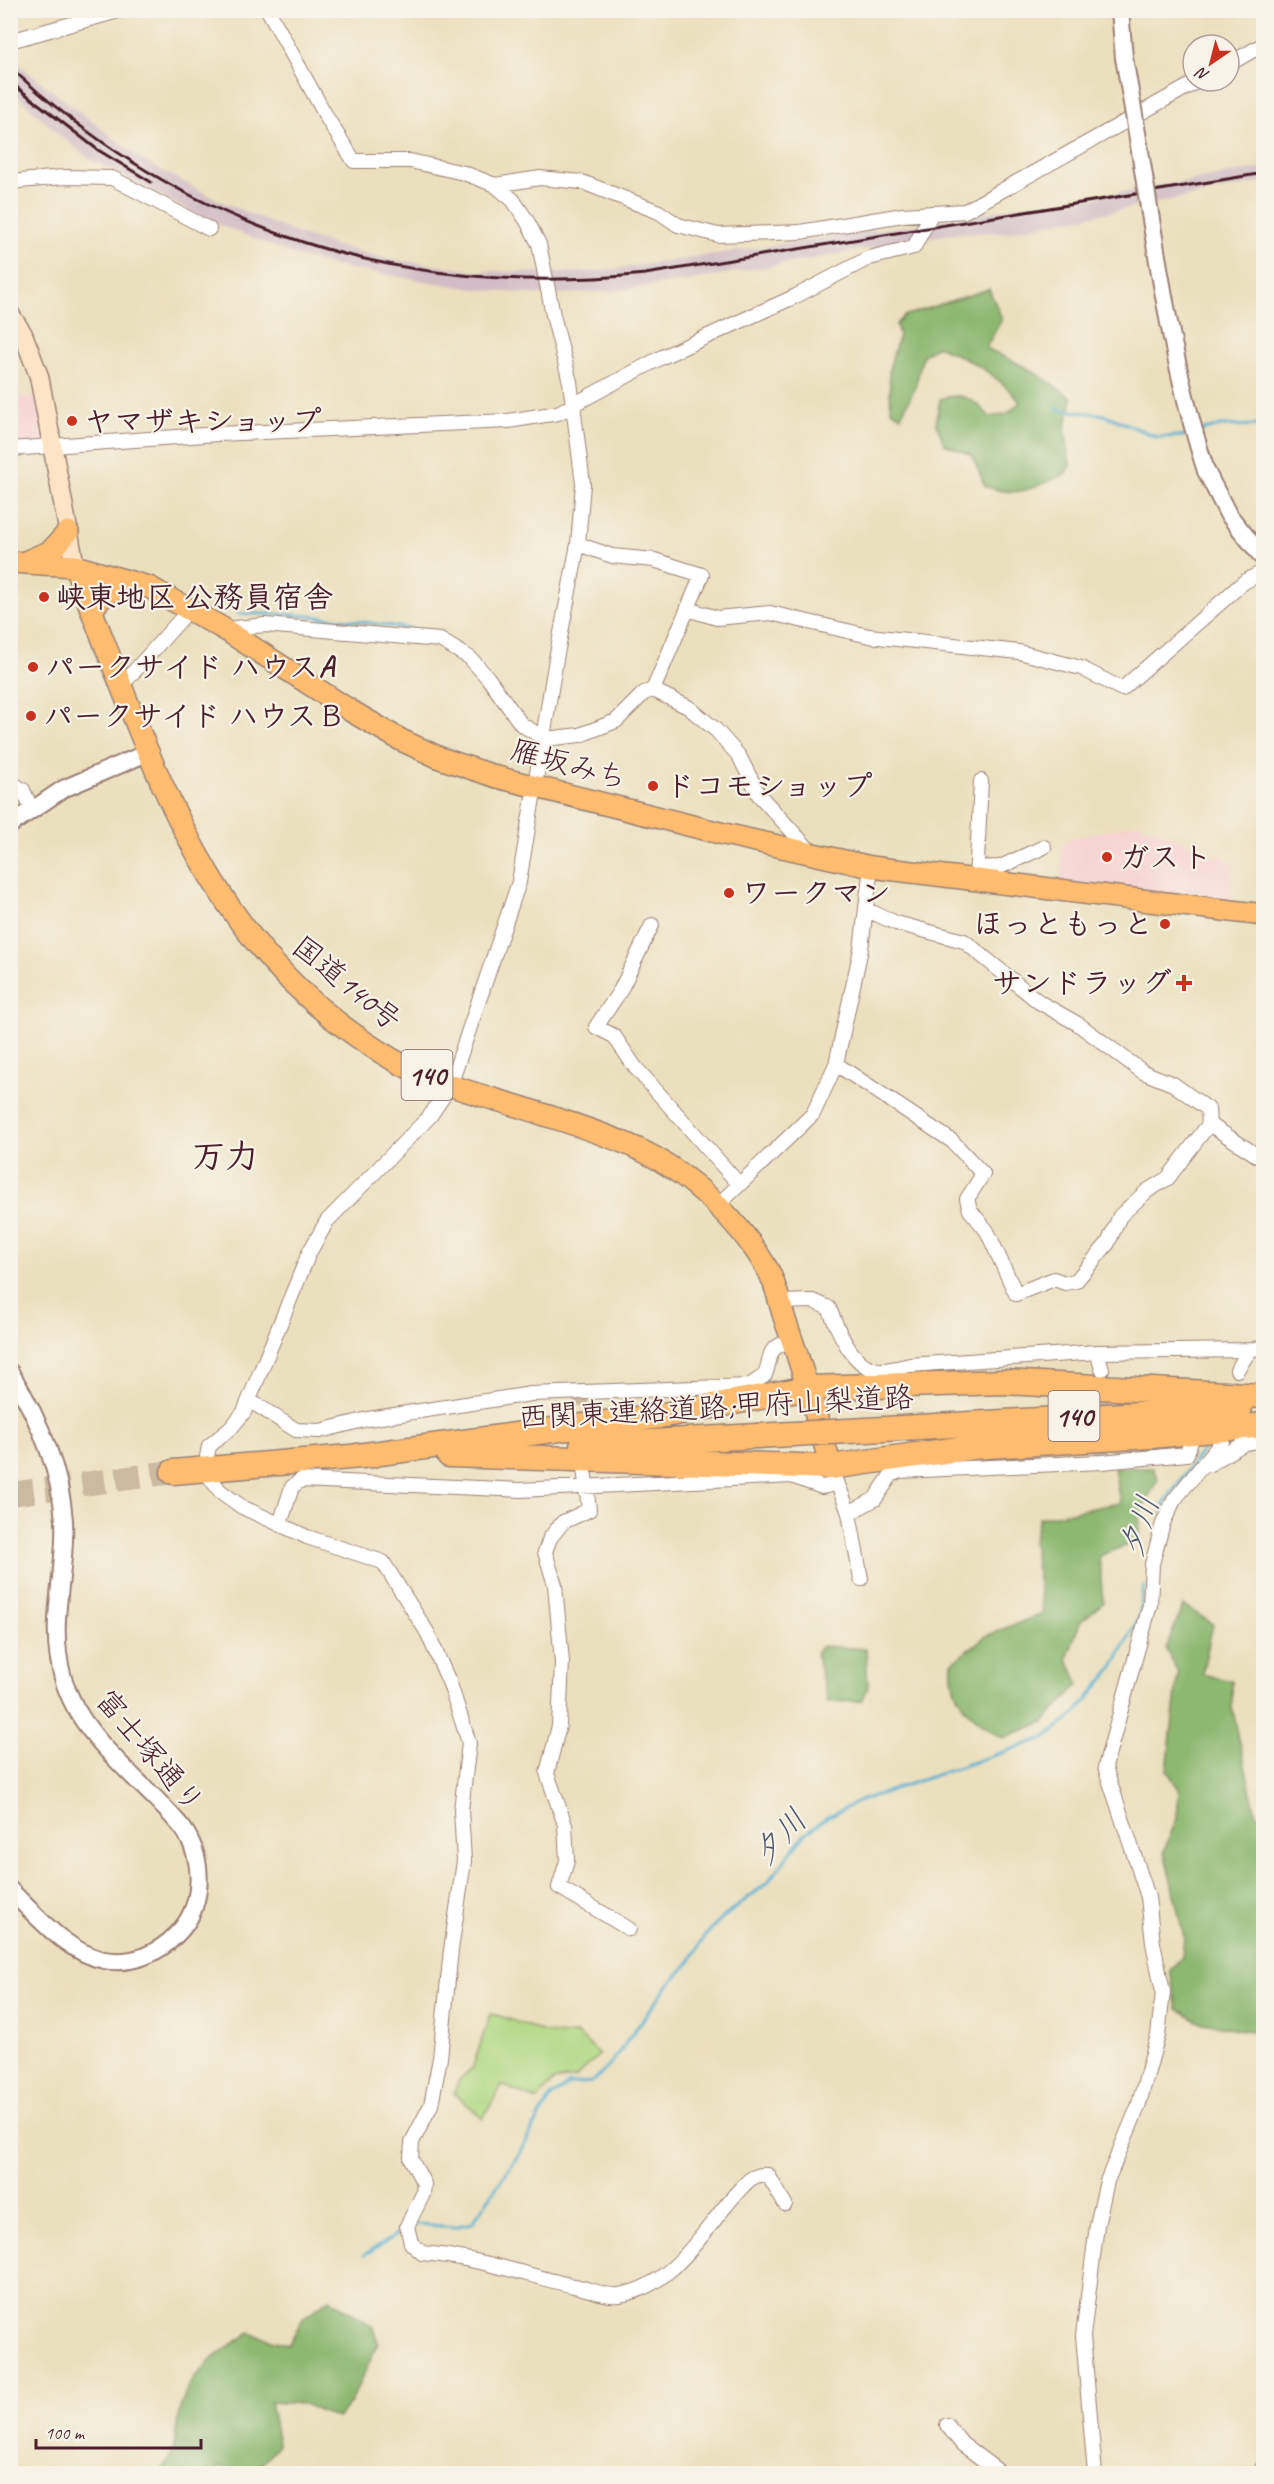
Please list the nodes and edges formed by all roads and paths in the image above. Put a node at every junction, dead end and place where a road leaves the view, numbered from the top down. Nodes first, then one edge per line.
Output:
1 (122, 10) edge
2 (268, 10) edge
3 (1120, 10) edge
4 (10, 40) edge
5 (1263, 44) edge
6 (1241, 57) edge
7 (1181, 90) edge
8 (10, 182) edge
9 (495, 185) junction
10 (932, 213) junction
11 (209, 229) dead end
12 (10, 314) edge
13 (574, 405) junction
14 (54, 444) junction
15 (10, 449) edge
16 (68, 532) junction
17 (578, 544) junction
18 (1263, 559) edge
19 (17, 562) edge
20 (75, 566) junction
21 (1263, 572) edge
22 (149, 587) junction
23 (190, 609) junction
24 (687, 609) junction
25 (92, 612) junction
26 (224, 629) junction
27 (121, 686) junction
28 (653, 690) junction
29 (545, 739) junction
30 (147, 753) junction
31 (981, 781) dead end
32 (10, 782) edge
33 (536, 788) junction
34 (32, 810) junction
35 (10, 825) edge
36 (1044, 847) dead end
37 (814, 855) junction
38 (871, 867) junction
39 (977, 874) junction
40 (867, 910) junction
41 (1263, 915) edge
42 (652, 925) dead end
43 (836, 1064) junction
44 (450, 1086) junction
45 (1209, 1124) junction
46 (1263, 1160) edge
47 (738, 1183) junction
48 (717, 1206) junction
49 (778, 1302) junction
50 (792, 1339) junction
51 (1257, 1349) edge
52 (1097, 1352) junction
53 (1102, 1369) tunnel mouth
54 (1237, 1370) dead end
55 (10, 1372) edge
56 (809, 1388) junction
57 (1263, 1396) edge
58 (249, 1400) junction
59 (1263, 1407) edge
60 (1263, 1425) edge
61 (1192, 1438) dead end
62 (1263, 1440) edge
63 (1222, 1442) dead end
64 (424, 1454) junction
65 (357, 1455) junction
66 (207, 1457) dead end
67 (584, 1468) dead end
68 (1201, 1469) junction
69 (173, 1472) tunnel mouth
70 (208, 1475) dead end
71 (834, 1475) junction
72 (586, 1488) junction
73 (849, 1513) junction
74 (280, 1524) junction
75 (861, 1579) dead end
76 (10, 1890) edge
77 (629, 1929) dead end
78 (785, 2204) dead end
79 (947, 2425) dead end
80 (1263, 2464) edge
81 (1002, 2474) edge
82 (1095, 2474) edge
83 (1259, 2474) edge

1 - 4 street
2 - 9 street
3 - 18 street, bridge
5 - 6 street
7 - 10 street
8 - 11 street
9 - 10 street
9 - 13 street
10 - 13 street
12 - 14 main road
13 - 14 street
13 - 17 street
14 - 15 street
14 - 16 main road
16 - 19 highway
16 - 20 main road
17 - 24 street
17 - 29 street
19 - 20 highway, 雁坂みち
20 - 22 highway, 雁坂みち
20 - 25 highway, 国道140号 / 140
21 - 24 street
22 - 23 highway, 雁坂みち
22 - 25 highway
23 - 26 highway, 雁坂みち
23 - 27 street
24 - 28 street
25 - 27 highway, 国道140号 / 140
26 - 29 street
26 - 33 highway, 雁坂みち
27 - 30 highway, 国道140号 / 140
28 - 29 street
28 - 37 street
29 - 33 street
30 - 34 street
30 - 44 highway, 国道140号 / 140
31 - 39 street
32 - 34 street
33 - 37 highway, 雁坂みち
33 - 44 street
34 - 35 street
36 - 39 street
37 - 38 highway, 雁坂みち
38 - 39 highway, 雁坂みち
38 - 40 street
39 - 41 highway, 雁坂みち
40 - 43 street
40 - 45 street
42 - 47 street
43 - 45 street
43 - 47 street
44 - 48 highway, 国道140号 / 140
44 - 58 street
45 - 46 street
47 - 48 street
48 - 49 highway, 国道140号 / 140
49 - 50 highway, 国道140号 / 140
49 - 52 street
50 - 56 highway, 国道140号 / 140
50 - 58 street
51 - 52 street
51 - 54 street
52 - 53 street
55 - 76 street, 富士塚通り
56 - 57 highway
56 - 65 highway
56 - 71 highway, 国道140号 / 140
58 - 66 street
59 - 64 highway, 西関東連絡道路;甲府山梨道路 / 140, bridge
60 - 71 highway
61 - 73 street
62 - 68 street
63 - 68 street
64 - 65 highway, 西関東連絡道路;甲府山梨道路 / 140
64 - 71 highway
65 - 69 highway, 西関東連絡道路;甲府山梨道路 / 140
67 - 72 street
68 - 82 street
70 - 74 street
71 - 72 street
71 - 73 street
72 - 74 street
72 - 77 street
73 - 75 street
74 - 78 street
79 - 81 street
80 - 83 street

